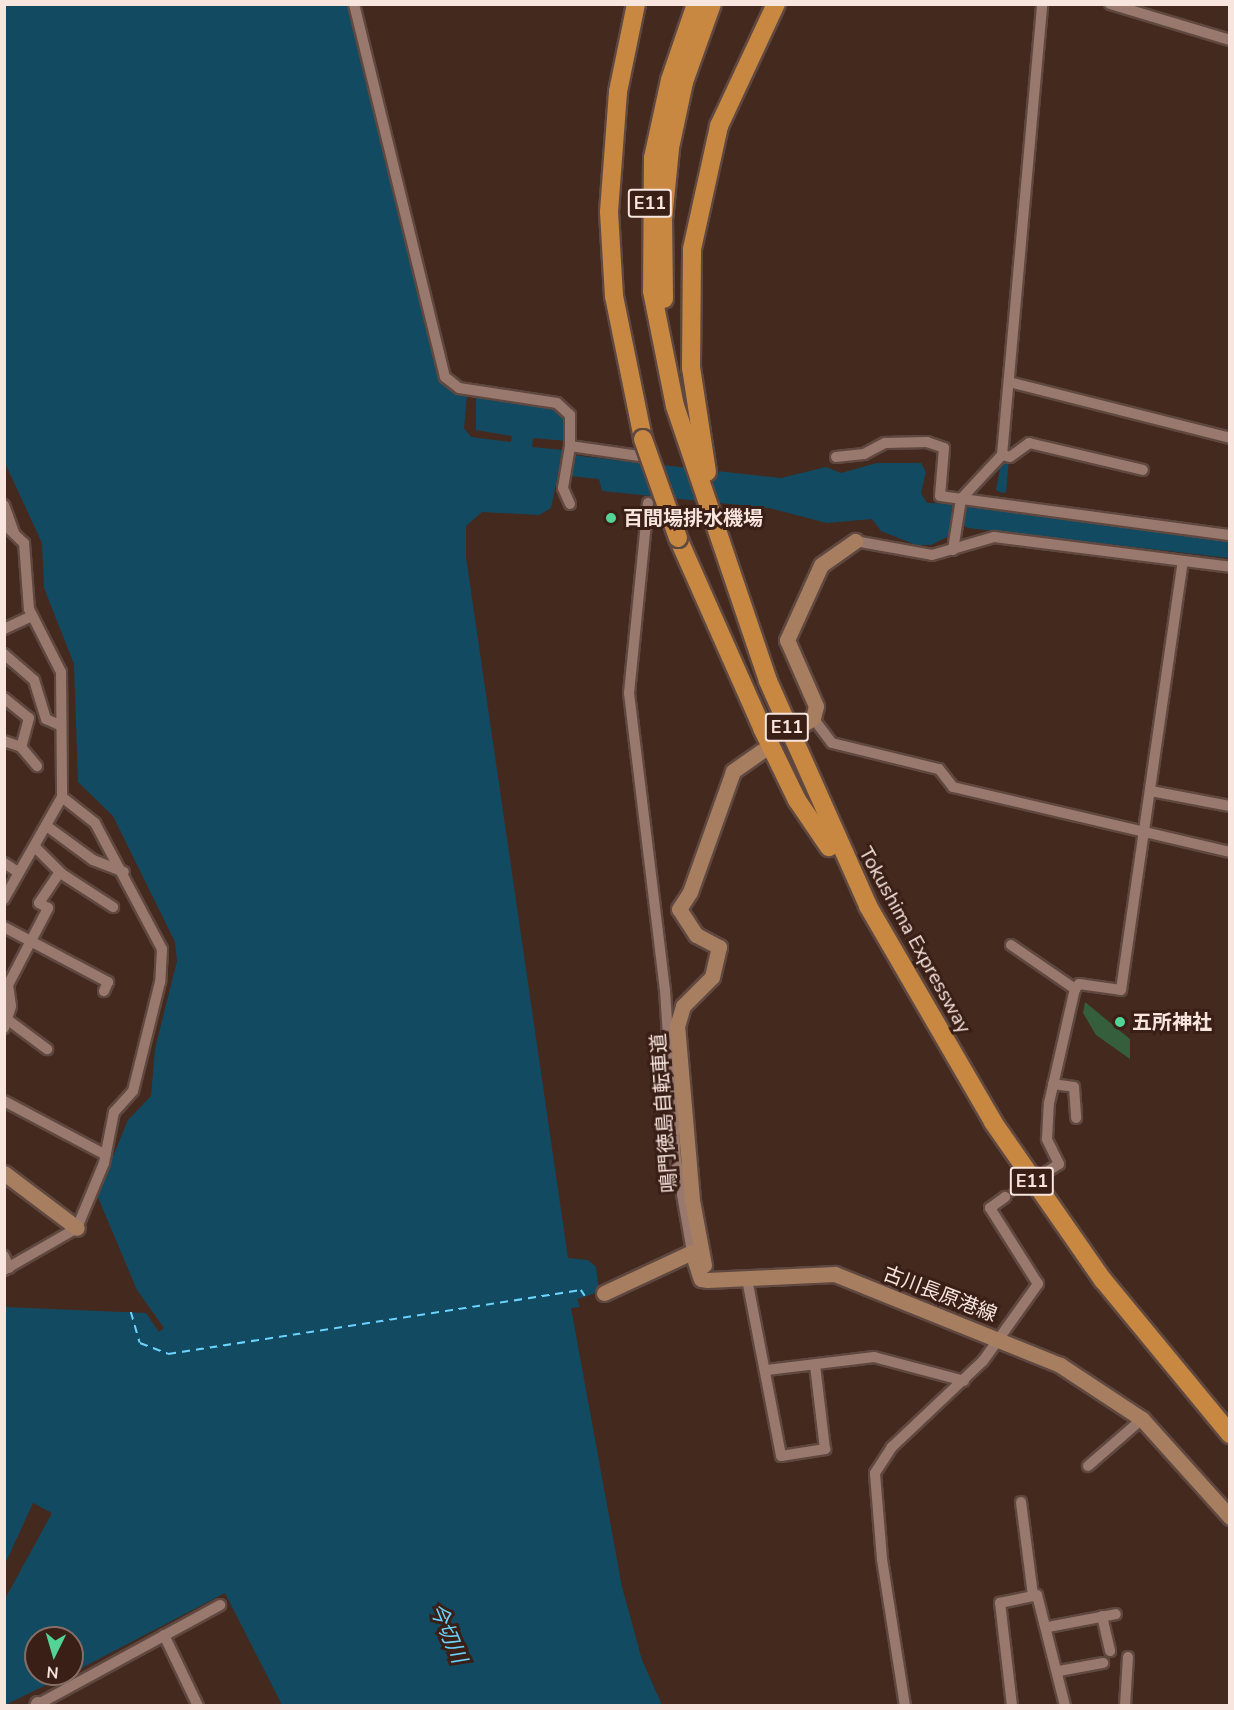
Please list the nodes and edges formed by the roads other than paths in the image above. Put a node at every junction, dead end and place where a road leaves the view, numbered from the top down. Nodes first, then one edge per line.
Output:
1 (354, 4) edge
2 (636, 4) edge
3 (696, 4) edge
4 (712, 4) edge
5 (777, 4) edge
6 (1042, 4) edge
7 (1110, 4) edge
8 (1230, 40) edge
9 (1009, 382) junction
10 (675, 406) junction
11 (1230, 438) edge
12 (569, 449) junction
13 (1002, 455) junction
14 (836, 457) dead end
15 (654, 458) dead end
16 (1143, 470) dead end
17 (960, 502) junction
18 (648, 503) dead end
19 (570, 504) dead end
20 (4, 505) edge
21 (4, 524) edge
22 (14, 533) junction
23 (1230, 535) edge
24 (855, 541) joint
25 (719, 542) junction
26 (953, 548) junction
27 (1183, 562) junction
28 (1230, 567) edge
29 (32, 616) junction
30 (4, 629) edge
31 (4, 654) edge
32 (4, 698) edge
33 (807, 722) joint
34 (57, 724) junction
35 (4, 741) edge
36 (21, 747) junction
37 (762, 751) dead end
38 (37, 766) dead end
39 (1151, 791) junction
40 (62, 797) junction
41 (1230, 806) edge
42 (48, 826) junction
43 (1144, 834) junction
44 (35, 847) junction
45 (1230, 852) edge
46 (4, 863) edge
47 (18, 872) junction
48 (60, 872) junction
49 (124, 872) junction
50 (4, 899) edge
51 (868, 906) junction
52 (113, 907) dead end
53 (4, 927) edge
54 (30, 939) junction
55 (1011, 945) dead end
56 (6, 985) edge
57 (1075, 989) junction
58 (104, 991) dead end
59 (6, 1021) edge
60 (46, 1049) dead end
61 (1053, 1084) junction
62 (4, 1101) edge
63 (1076, 1118) dead end
64 (106, 1155) junction
65 (1048, 1171) dead end
66 (4, 1173) edge
67 (1005, 1197) tunnel mouth
68 (77, 1228) junction
69 (692, 1252) junction
70 (4, 1256) edge
71 (7, 1269) edge
72 (747, 1279) junction
73 (707, 1280) junction
74 (604, 1293) dead end
75 (1000, 1339) junction
76 (815, 1365) junction
77 (767, 1370) junction
78 (964, 1381) junction
79 (1142, 1419) junction
80 (1230, 1434) edge
81 (1088, 1466) dead end
82 (1021, 1502) dead end
83 (1230, 1517) edge
84 (1033, 1596) junction
85 (220, 1605) dead end
86 (1116, 1614) dead end
87 (1102, 1616) junction
88 (1048, 1627) junction
89 (164, 1635) junction
90 (1110, 1651) dead end
91 (1128, 1657) dead end
92 (1102, 1663) dead end
93 (1059, 1671) junction
94 (37, 1705) edge
95 (198, 1706) edge
96 (904, 1706) edge
97 (1012, 1706) edge
98 (1065, 1706) edge
99 (1125, 1706) edge

1 - 12 street
2 - 51 highway, bridge
3 - 10 highway, Tokushima Expressway / E11
4 - 10 highway, Tokushima Expressway / E11
5 - 25 highway
6 - 9 street
7 - 8 street
9 - 11 street
9 - 13 street
10 - 25 highway, Tokushima Expressway / E11
12 - 15 street
12 - 19 street
13 - 16 street
13 - 17 street
14 - 17 street
17 - 23 street
17 - 26 street
18 - 69 street
20 - 22 street
21 - 22 street
22 - 29 street
24 - 26 street
24 - 33 main road
25 - 51 highway, Tokushima Expressway / E11
26 - 27 street
27 - 28 street
27 - 39 street
29 - 30 street
29 - 34 street
31 - 34 street
32 - 36 street
33 - 43 street
34 - 40 street
35 - 36 street
36 - 38 street
37 - 73 main road, 鳴門徳島自転車道
39 - 41 street
39 - 43 street
40 - 42 street
40 - 49 street
42 - 44 street
42 - 49 street
43 - 45 street
43 - 57 street
44 - 47 street
44 - 48 street
46 - 47 street
47 - 50 street
48 - 52 street
48 - 54 street
49 - 64 street
51 - 80 highway, Tokushima Expressway / E11
53 - 54 street
54 - 56 street
54 - 58 street
55 - 57 street
56 - 59 street
57 - 61 street
59 - 60 street
61 - 63 street
61 - 65 street
62 - 64 street
64 - 68 street
66 - 68 main road
67 - 75 street
68 - 71 street
69 - 73 main road
69 - 74 main road
70 - 71 street
72 - 73 main road, 古川長原港線
72 - 75 main road, 古川長原港線
72 - 77 street
75 - 78 street
75 - 79 main road, 古川長原港線
76 - 77 street
76 - 77 street
76 - 78 street
78 - 96 street
79 - 81 street
79 - 83 main road, 古川長原港線
82 - 84 street
84 - 88 street
84 - 97 street
85 - 89 street
86 - 87 street
87 - 88 street
87 - 90 street
88 - 93 street
89 - 94 street
89 - 95 street
91 - 99 street
92 - 93 street
93 - 98 street

